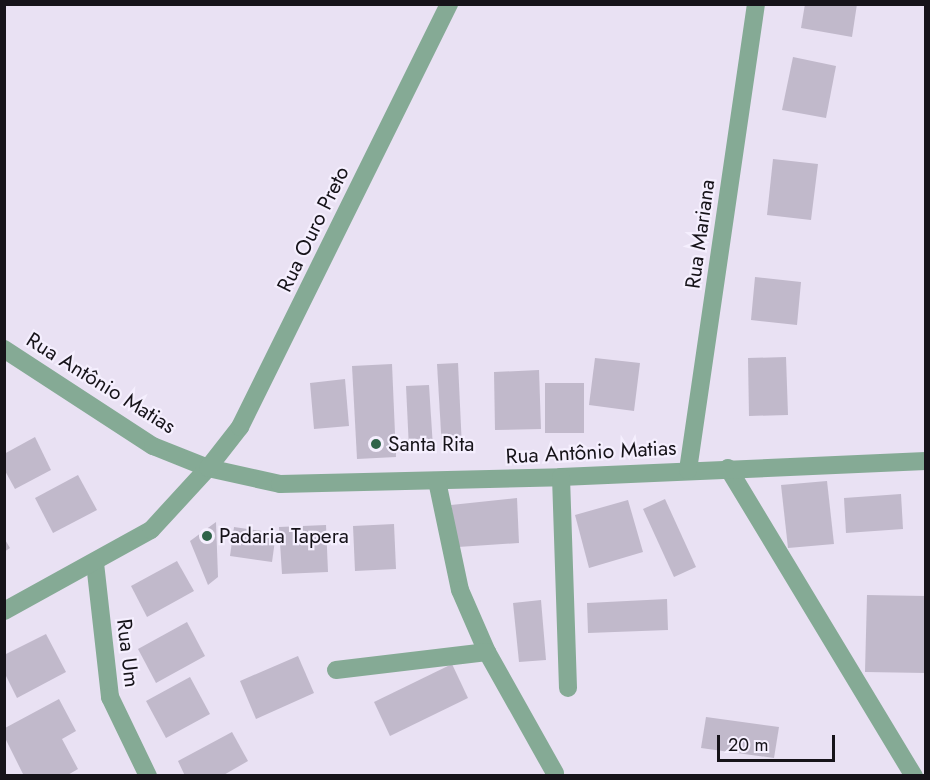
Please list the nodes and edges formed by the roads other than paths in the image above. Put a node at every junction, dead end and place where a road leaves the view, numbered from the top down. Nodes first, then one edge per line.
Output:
1 (449, 4) edge
2 (756, 4) edge
3 (4, 349) edge
4 (926, 460) edge
5 (208, 468) junction
6 (728, 468) junction
7 (688, 470) junction
8 (561, 477) junction
9 (437, 481) junction
10 (94, 563) junction
11 (4, 611) edge
12 (487, 652) junction
13 (336, 670) dead end
14 (568, 688) dead end
15 (555, 773) dead end
16 (148, 776) edge
17 (914, 776) edge

1 - 5 street, Rua Ouro Preto
2 - 7 street, Rua Mariana
3 - 5 street, Rua Antônio Matias
4 - 6 street, Rua Antônio Matias
5 - 9 street, Rua Antônio Matias
5 - 10 street, Rua Ouro Preto
6 - 7 street, Rua Antônio Matias
6 - 17 street
7 - 8 street, Rua Antônio Matias
8 - 9 street, Rua Antônio Matias
8 - 14 street
9 - 12 street
10 - 11 street, Rua Ouro Preto
10 - 16 street, Rua Um
12 - 13 street
12 - 15 street

